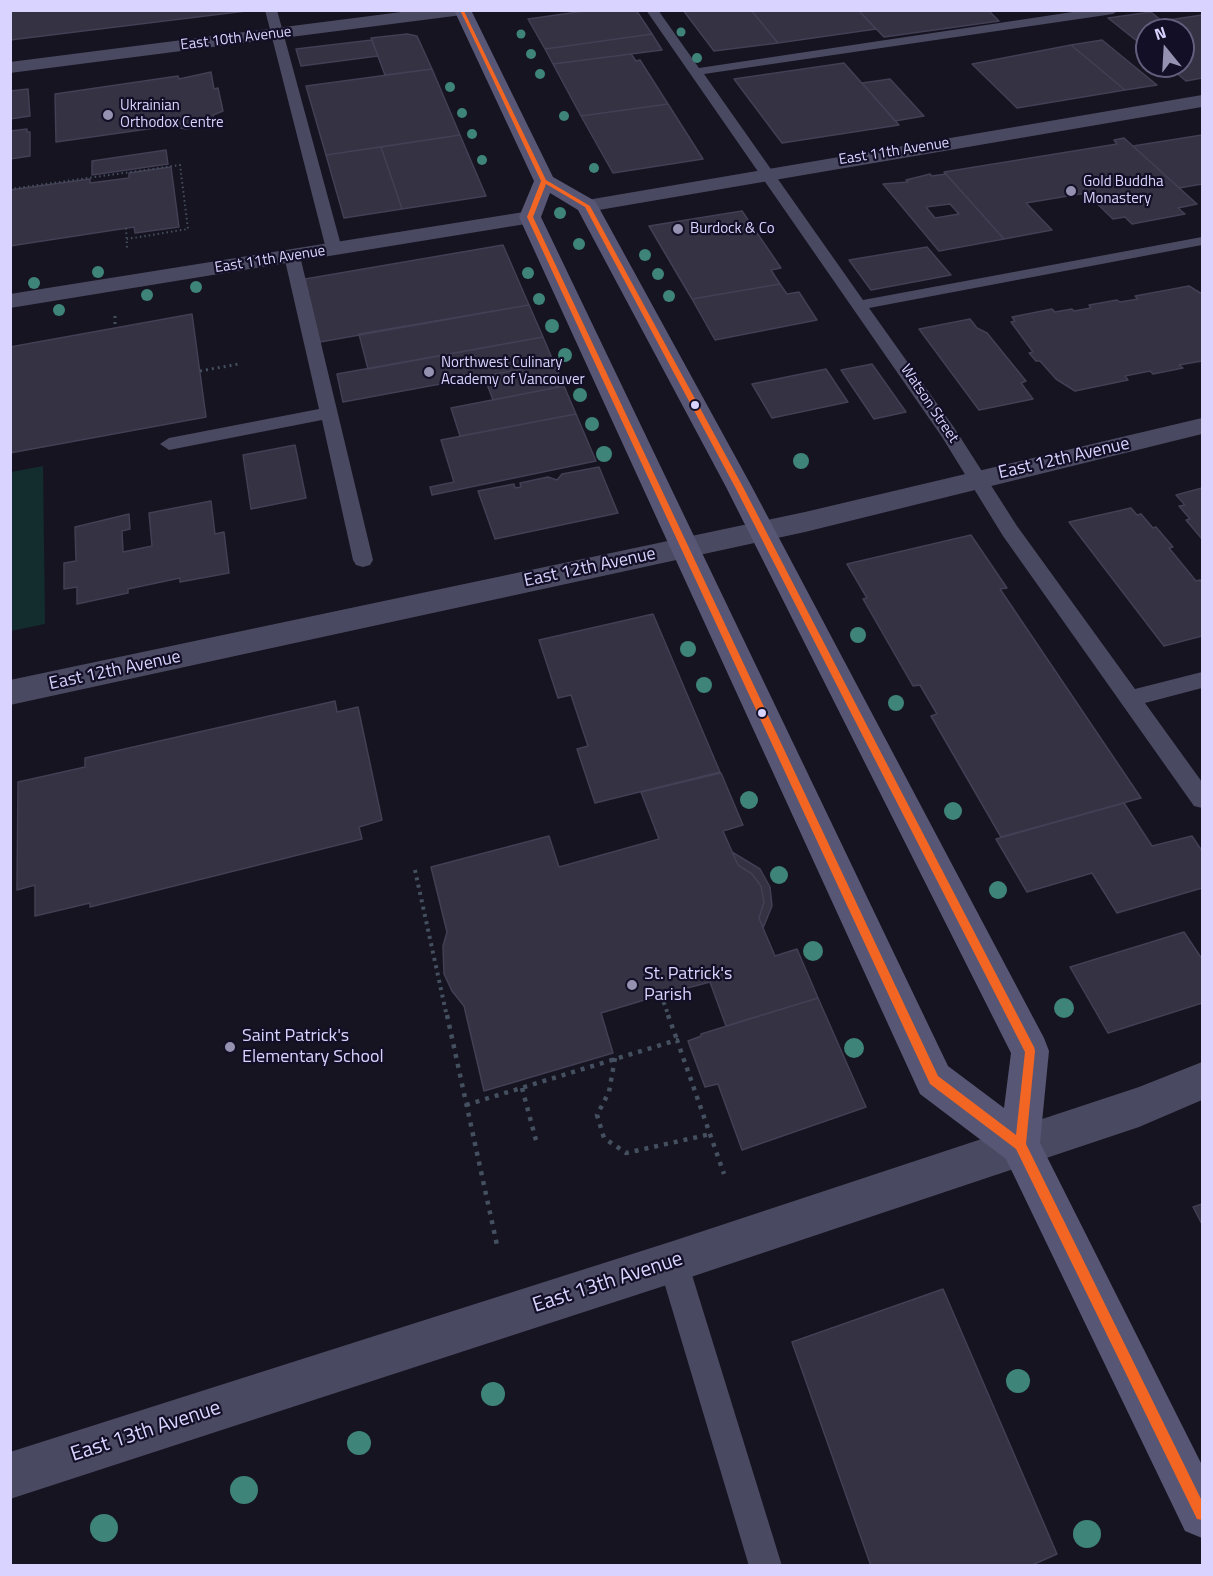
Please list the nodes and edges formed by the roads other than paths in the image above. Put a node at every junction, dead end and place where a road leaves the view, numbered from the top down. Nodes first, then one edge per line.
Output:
1 (271, 10) edge
2 (462, 10) edge
3 (652, 10) edge
4 (1113, 10) edge
5 (276, 34) junction
6 (10, 68) edge
7 (694, 72) junction
8 (1203, 101) edge
9 (766, 174) junction
10 (544, 181) junction
11 (587, 206) junction
12 (530, 217) junction
13 (1203, 241) edge
14 (334, 249) junction
15 (292, 256) junction
16 (10, 302) edge
17 (860, 305) junction
18 (328, 413) junction
19 (1203, 426) edge
20 (169, 444) dead end
21 (978, 480) junction
22 (762, 531) junction
23 (687, 547) junction
24 (363, 560) dead end
25 (1203, 680) edge
26 (10, 693) edge
27 (1131, 698) junction
28 (1203, 799) edge
29 (1203, 1081) edge
30 (1020, 1145) junction
31 (673, 1262) junction
32 (10, 1476) edge
33 (1203, 1514) edge
34 (766, 1566) edge

1 - 5 lane
2 - 5 street, East 10th Avenue
2 - 10 main road
3 - 7 lane, Watson Street
4 - 7 lane
5 - 6 street, East 10th Avenue
5 - 14 lane
7 - 9 lane, Watson Street
8 - 9 street, East 11th Avenue
9 - 11 street, East 11th Avenue
9 - 17 lane, Watson Street
10 - 11 main road
10 - 12 main road
11 - 22 main road
12 - 14 street, East 11th Avenue
12 - 23 main road
13 - 17 lane
14 - 15 street, East 11th Avenue
15 - 16 street, East 11th Avenue
15 - 18 lane
17 - 21 lane, Watson Street
18 - 20 lane
18 - 24 lane
19 - 21 street, East 12th Avenue
21 - 22 street, East 12th Avenue
21 - 27 lane, Watson Street
22 - 23 street, East 12th Avenue
22 - 30 main road
23 - 26 street, East 12th Avenue
23 - 30 main road
25 - 27 lane
27 - 28 lane, Watson Street
29 - 30 street, East 13th Avenue
30 - 31 street, East 13th Avenue
30 - 33 main road
31 - 32 street, East 13th Avenue
31 - 34 lane

